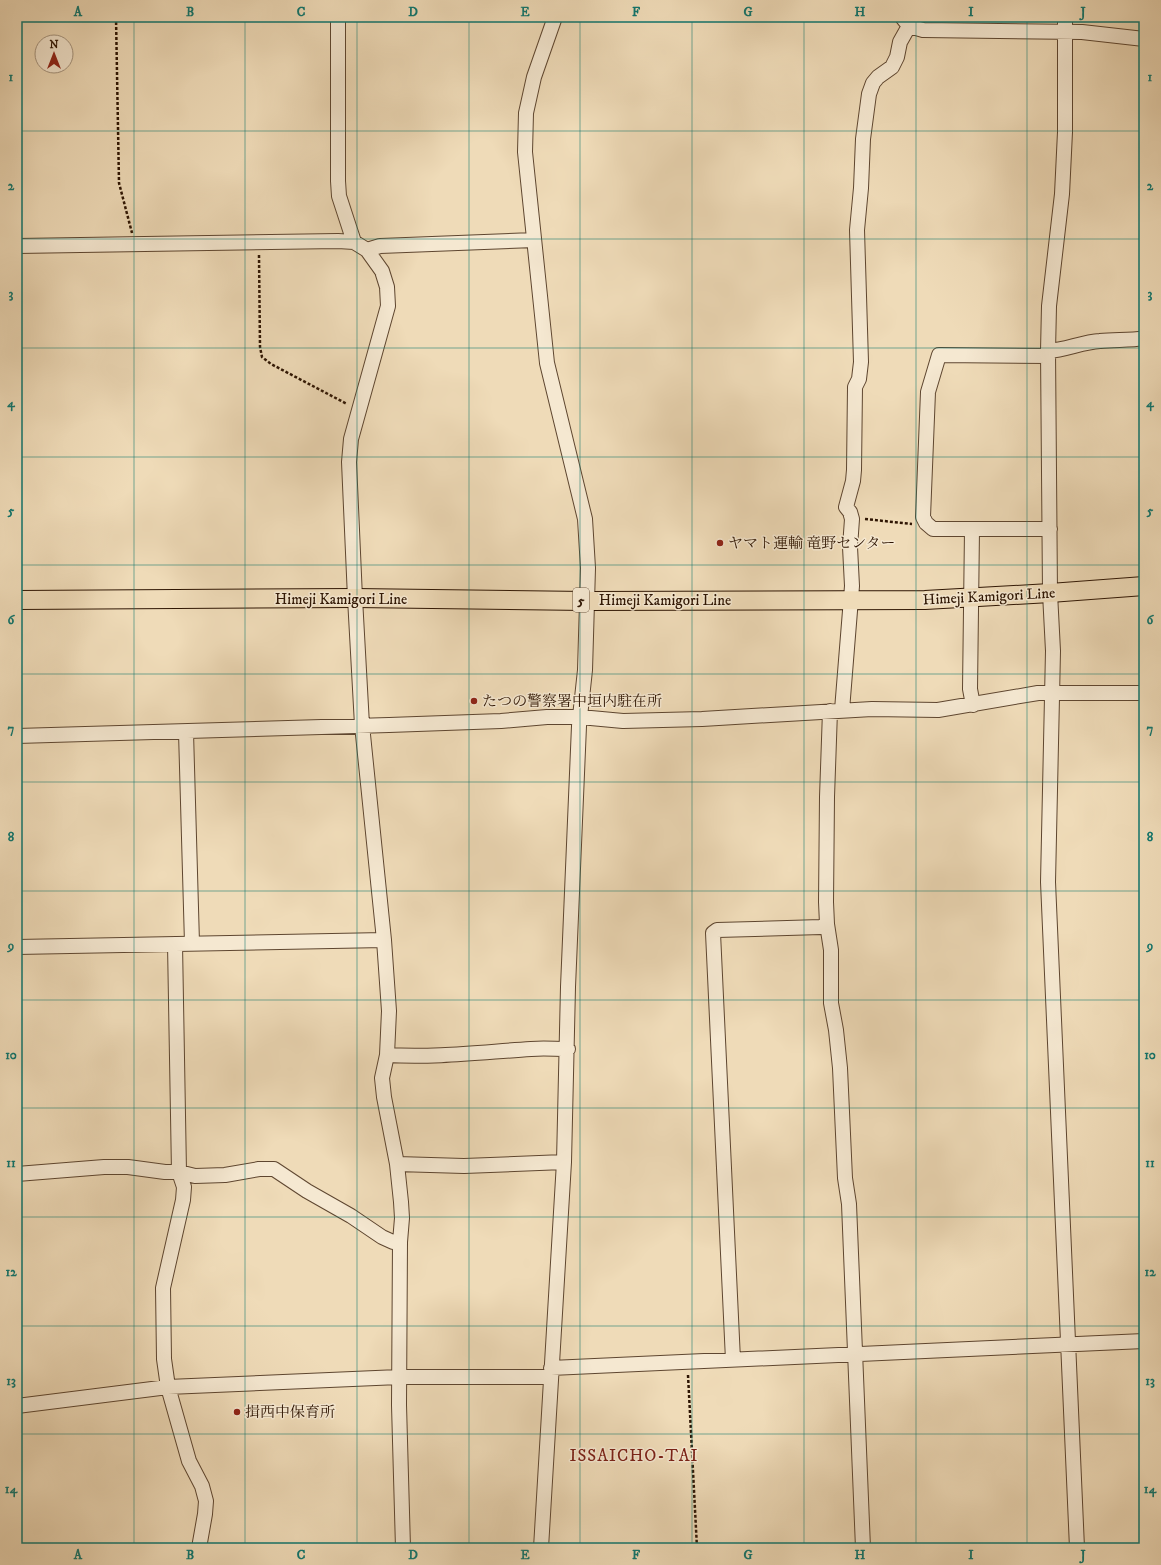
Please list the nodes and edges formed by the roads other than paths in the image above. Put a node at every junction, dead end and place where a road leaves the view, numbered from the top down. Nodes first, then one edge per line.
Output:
1 (338, 17) edge
2 (555, 17) edge
3 (1065, 17) edge
4 (905, 21) edge
5 (1065, 31) junction
6 (1144, 39) edge
7 (534, 240) junction
8 (354, 242) junction
9 (17, 246) edge
10 (367, 250) junction
11 (1144, 338) edge
12 (1048, 353) junction
13 (1050, 529) junction
14 (972, 530) junction
15 (1144, 586) edge
16 (1050, 593) junction
17 (971, 597) junction
18 (355, 598) junction
19 (17, 600) edge
20 (586, 600) junction
21 (851, 600) junction
22 (1052, 692) junction
23 (1144, 693) edge
24 (973, 705) junction
25 (836, 711) junction
26 (580, 717) junction
27 (362, 725) junction
28 (186, 732) junction
29 (17, 736) edge
30 (827, 924) junction
31 (384, 940) junction
32 (192, 943) junction
33 (175, 944) junction
34 (17, 947) edge
35 (568, 1049) junction
36 (387, 1055) junction
37 (564, 1162) junction
38 (397, 1164) junction
39 (179, 1172) junction
40 (17, 1174) edge
41 (400, 1242) junction
42 (1144, 1342) edge
43 (1069, 1345) junction
44 (854, 1354) junction
45 (733, 1360) junction
46 (551, 1372) junction
47 (399, 1378) junction
48 (168, 1387) junction
49 (17, 1406) edge
50 (199, 1548) edge
51 (403, 1548) edge
52 (541, 1548) edge
53 (863, 1548) edge
54 (1077, 1548) edge

1 - 8 street
2 - 7 street
3 - 5 street
4 - 5 street
4 - 21 street
5 - 6 street
5 - 12 street
7 - 10 street
7 - 20 street
8 - 9 street
8 - 10 street
10 - 18 street
11 - 12 street
12 - 13 street
12 - 14 street
13 - 14 street
13 - 16 street
14 - 17 street
15 - 16 main road, Himeji Kamigori Line / 5
16 - 17 main road, Himeji Kamigori Line / 5
16 - 22 street
17 - 21 main road, Himeji Kamigori Line / 5
17 - 24 street
18 - 19 main road, Himeji Kamigori Line / 5
18 - 20 main road, Himeji Kamigori Line / 5
18 - 27 street
20 - 21 main road, Himeji Kamigori Line / 5
20 - 26 street
21 - 25 street
22 - 23 street
22 - 24 street
22 - 43 street
24 - 25 street
25 - 26 street
25 - 30 street
26 - 27 street
26 - 35 street
27 - 28 street
27 - 31 street
28 - 29 street
28 - 32 street
30 - 44 street
30 - 45 street
31 - 32 street
31 - 36 street
32 - 33 street
33 - 34 street
33 - 39 street
35 - 36 street
35 - 37 street
36 - 38 street
37 - 38 street
37 - 46 street
38 - 41 street
39 - 40 street
39 - 41 street
39 - 48 street
41 - 47 street
42 - 43 street
43 - 44 street
43 - 54 street
44 - 45 street
44 - 53 street
45 - 46 street
46 - 47 street
46 - 52 street
47 - 48 street
47 - 51 street
48 - 49 street
48 - 50 street

